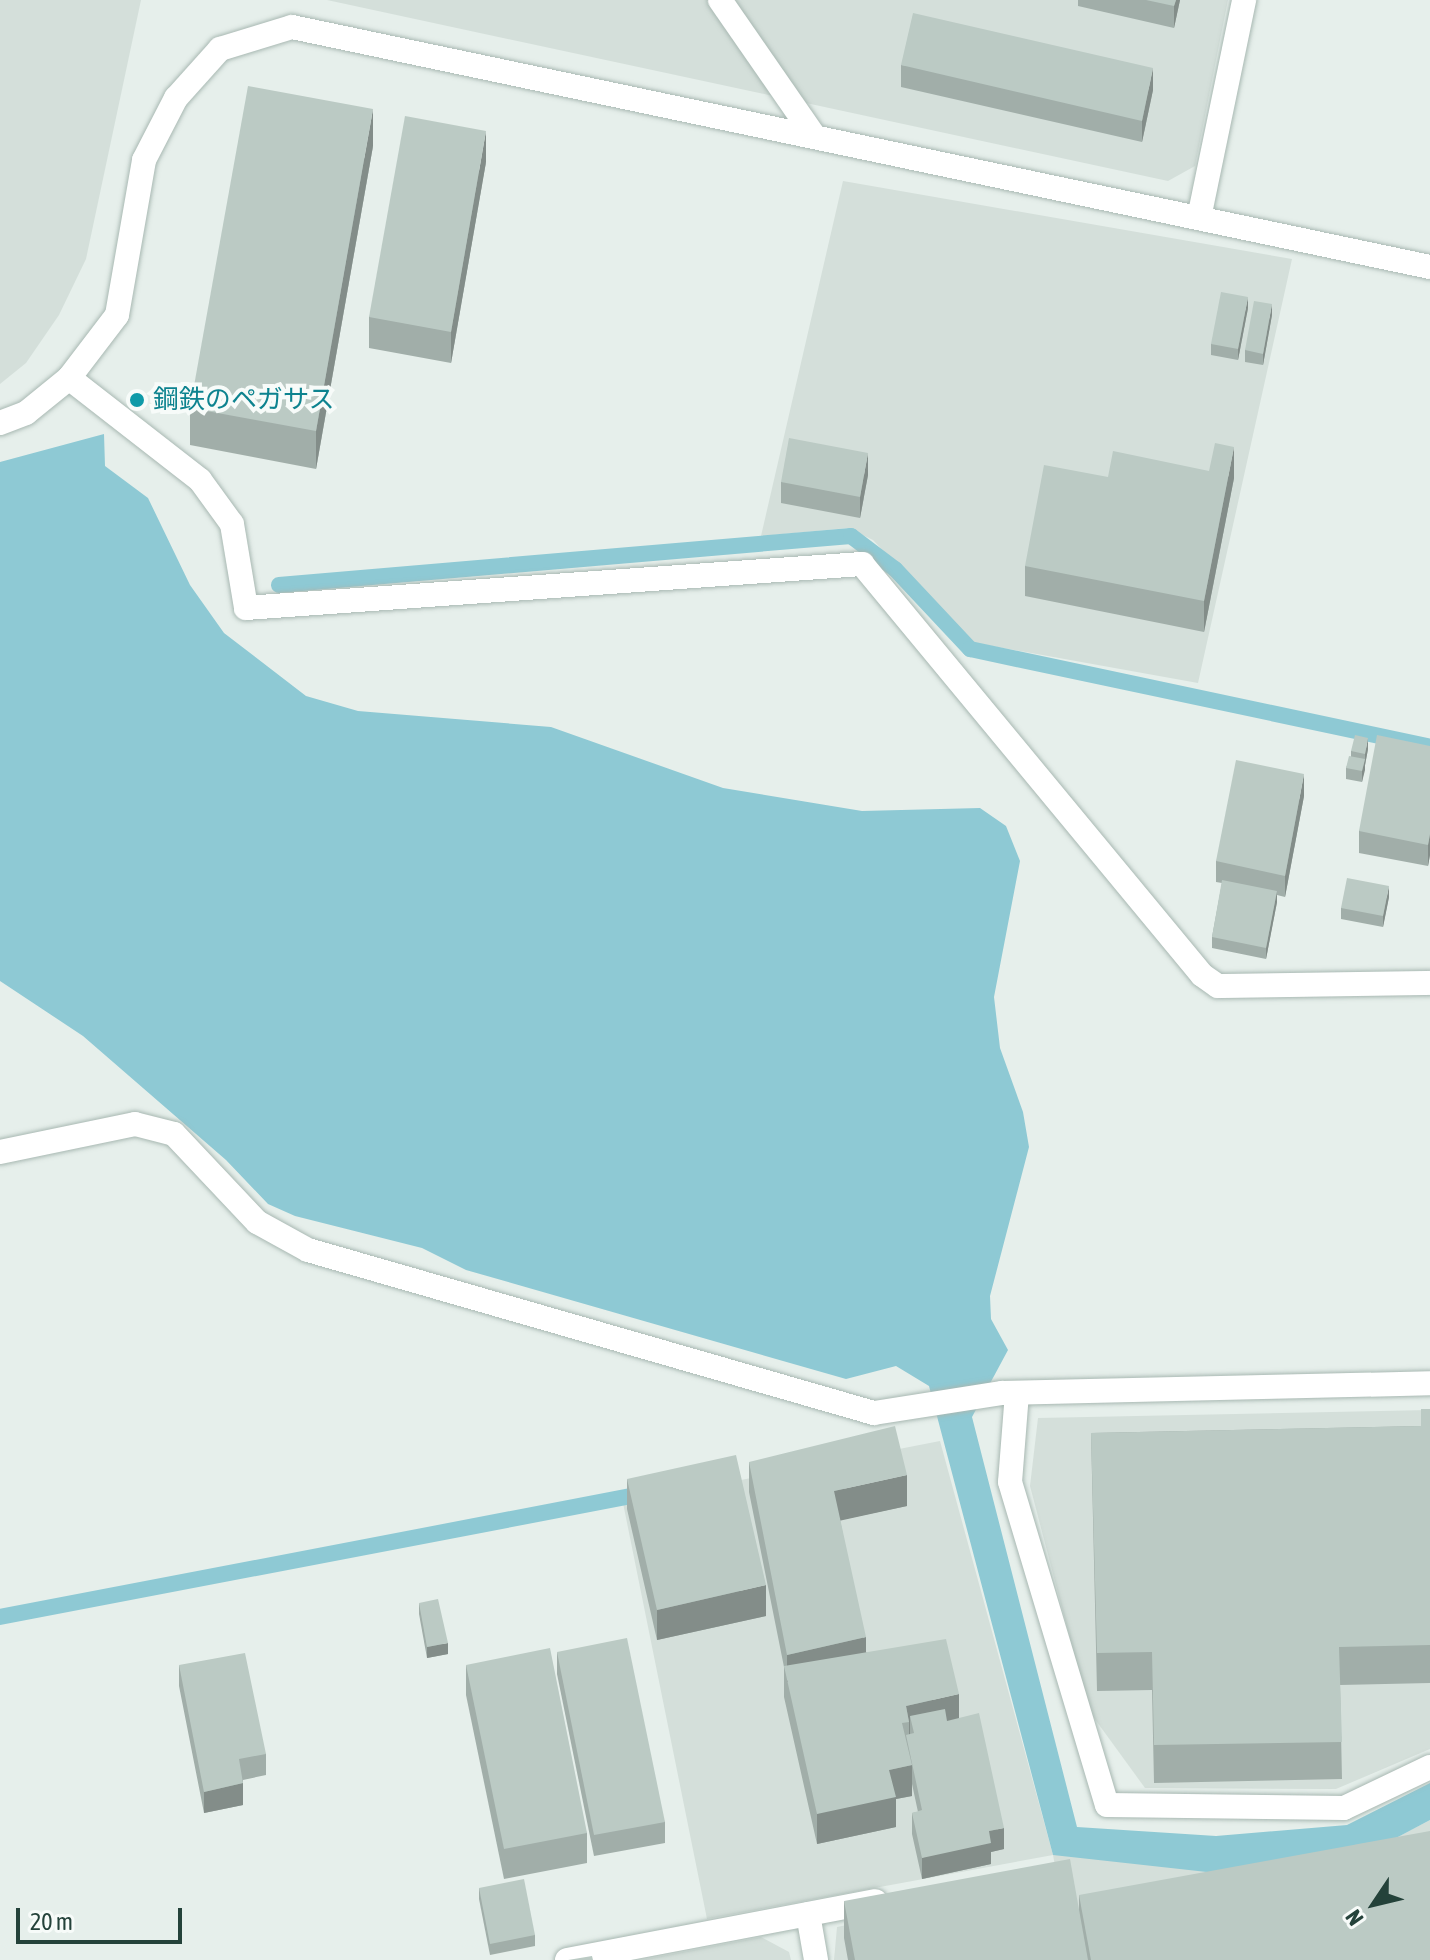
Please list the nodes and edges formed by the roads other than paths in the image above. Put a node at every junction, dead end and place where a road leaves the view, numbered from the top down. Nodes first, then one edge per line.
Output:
1 (720, 0) edge
2 (1244, 0) edge
3 (814, 136) junction
4 (1199, 218) junction
5 (1430, 267) edge
6 (69, 378) junction
7 (0, 423) edge
8 (1430, 983) edge
9 (0, 1152) edge
10 (1430, 1383) edge
11 (1010, 1393) junction
12 (1430, 1767) edge
13 (901, 1896) edge
14 (808, 1914) junction
15 (567, 1960) edge
16 (816, 1960) edge

1 - 3 street
2 - 4 street
3 - 4 street
3 - 6 street
4 - 5 street
6 - 7 street
6 - 8 street
9 - 11 street
10 - 11 street
11 - 12 street
13 - 14 street
14 - 15 street
14 - 16 street

